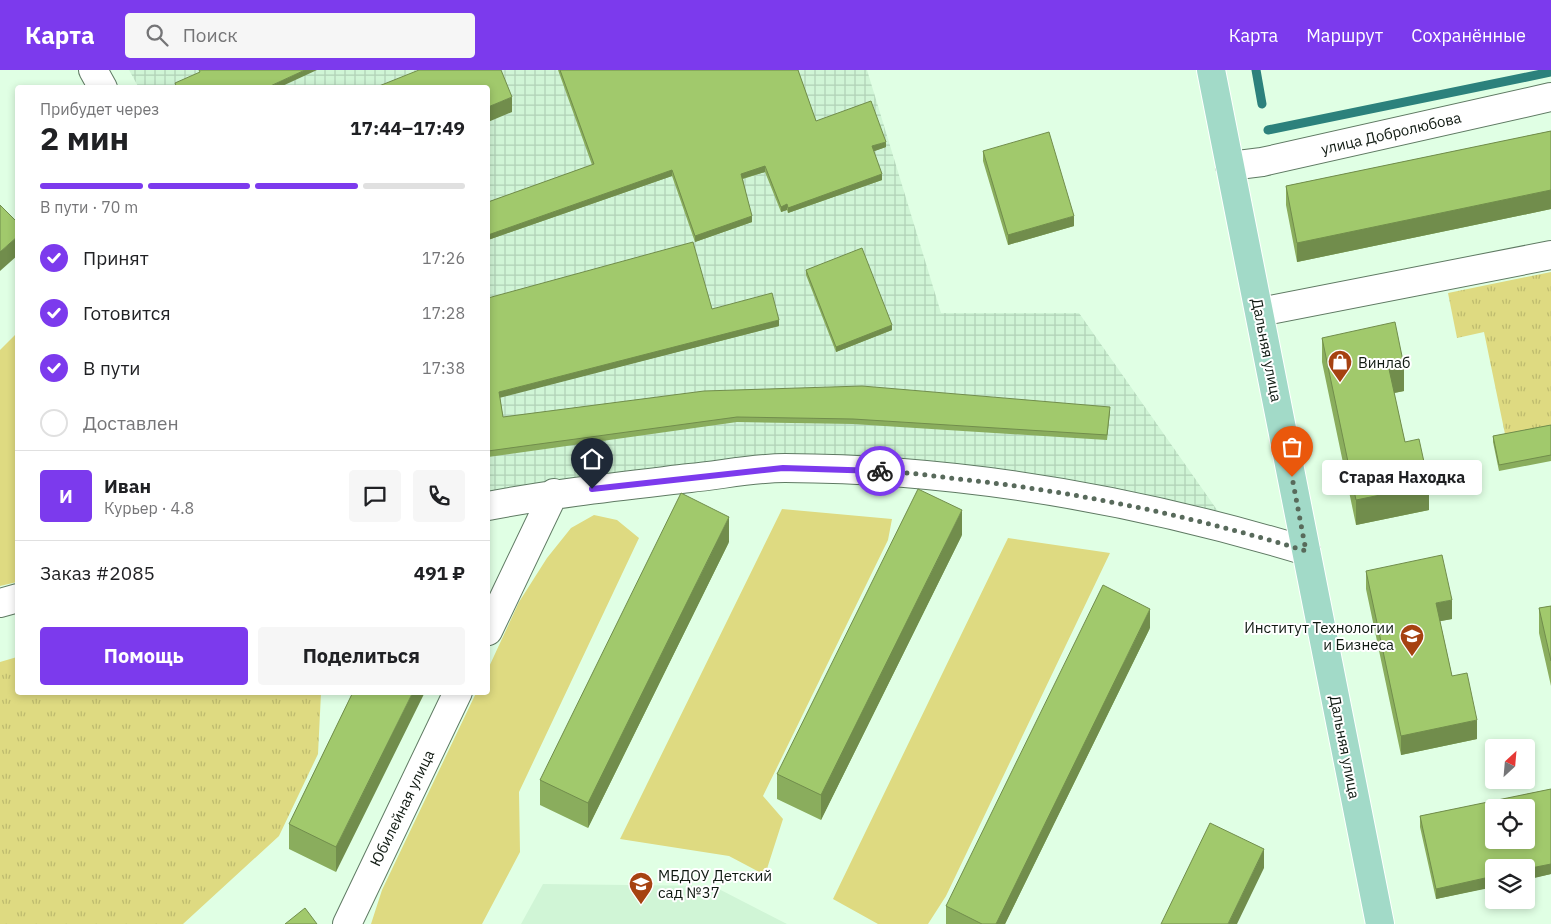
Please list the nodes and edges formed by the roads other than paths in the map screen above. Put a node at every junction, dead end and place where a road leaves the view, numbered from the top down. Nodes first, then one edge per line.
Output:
1 (93, 70) edge
2 (1211, 70) edge
3 (101, 85) edge
4 (1551, 98) edge
5 (1230, 166) junction
6 (1551, 255) edge
7 (1260, 312) junction
8 (554, 493) junction
9 (490, 506) edge
10 (1306, 551) junction
11 (15, 599) edge
12 (0, 603) edge
13 (490, 627) edge
14 (457, 695) edge
15 (347, 924) edge
16 (1380, 924) edge

1 - 3 street
2 - 5 main road, Дальняя улица
4 - 5 street, улица Добролюбова
5 - 7 main road, Дальняя улица
6 - 7 street
7 - 10 main road, Дальняя улица
8 - 9 street
8 - 10 street
8 - 13 street
10 - 16 main road, Дальняя улица
11 - 12 street
14 - 15 street, Юбилейная улица

